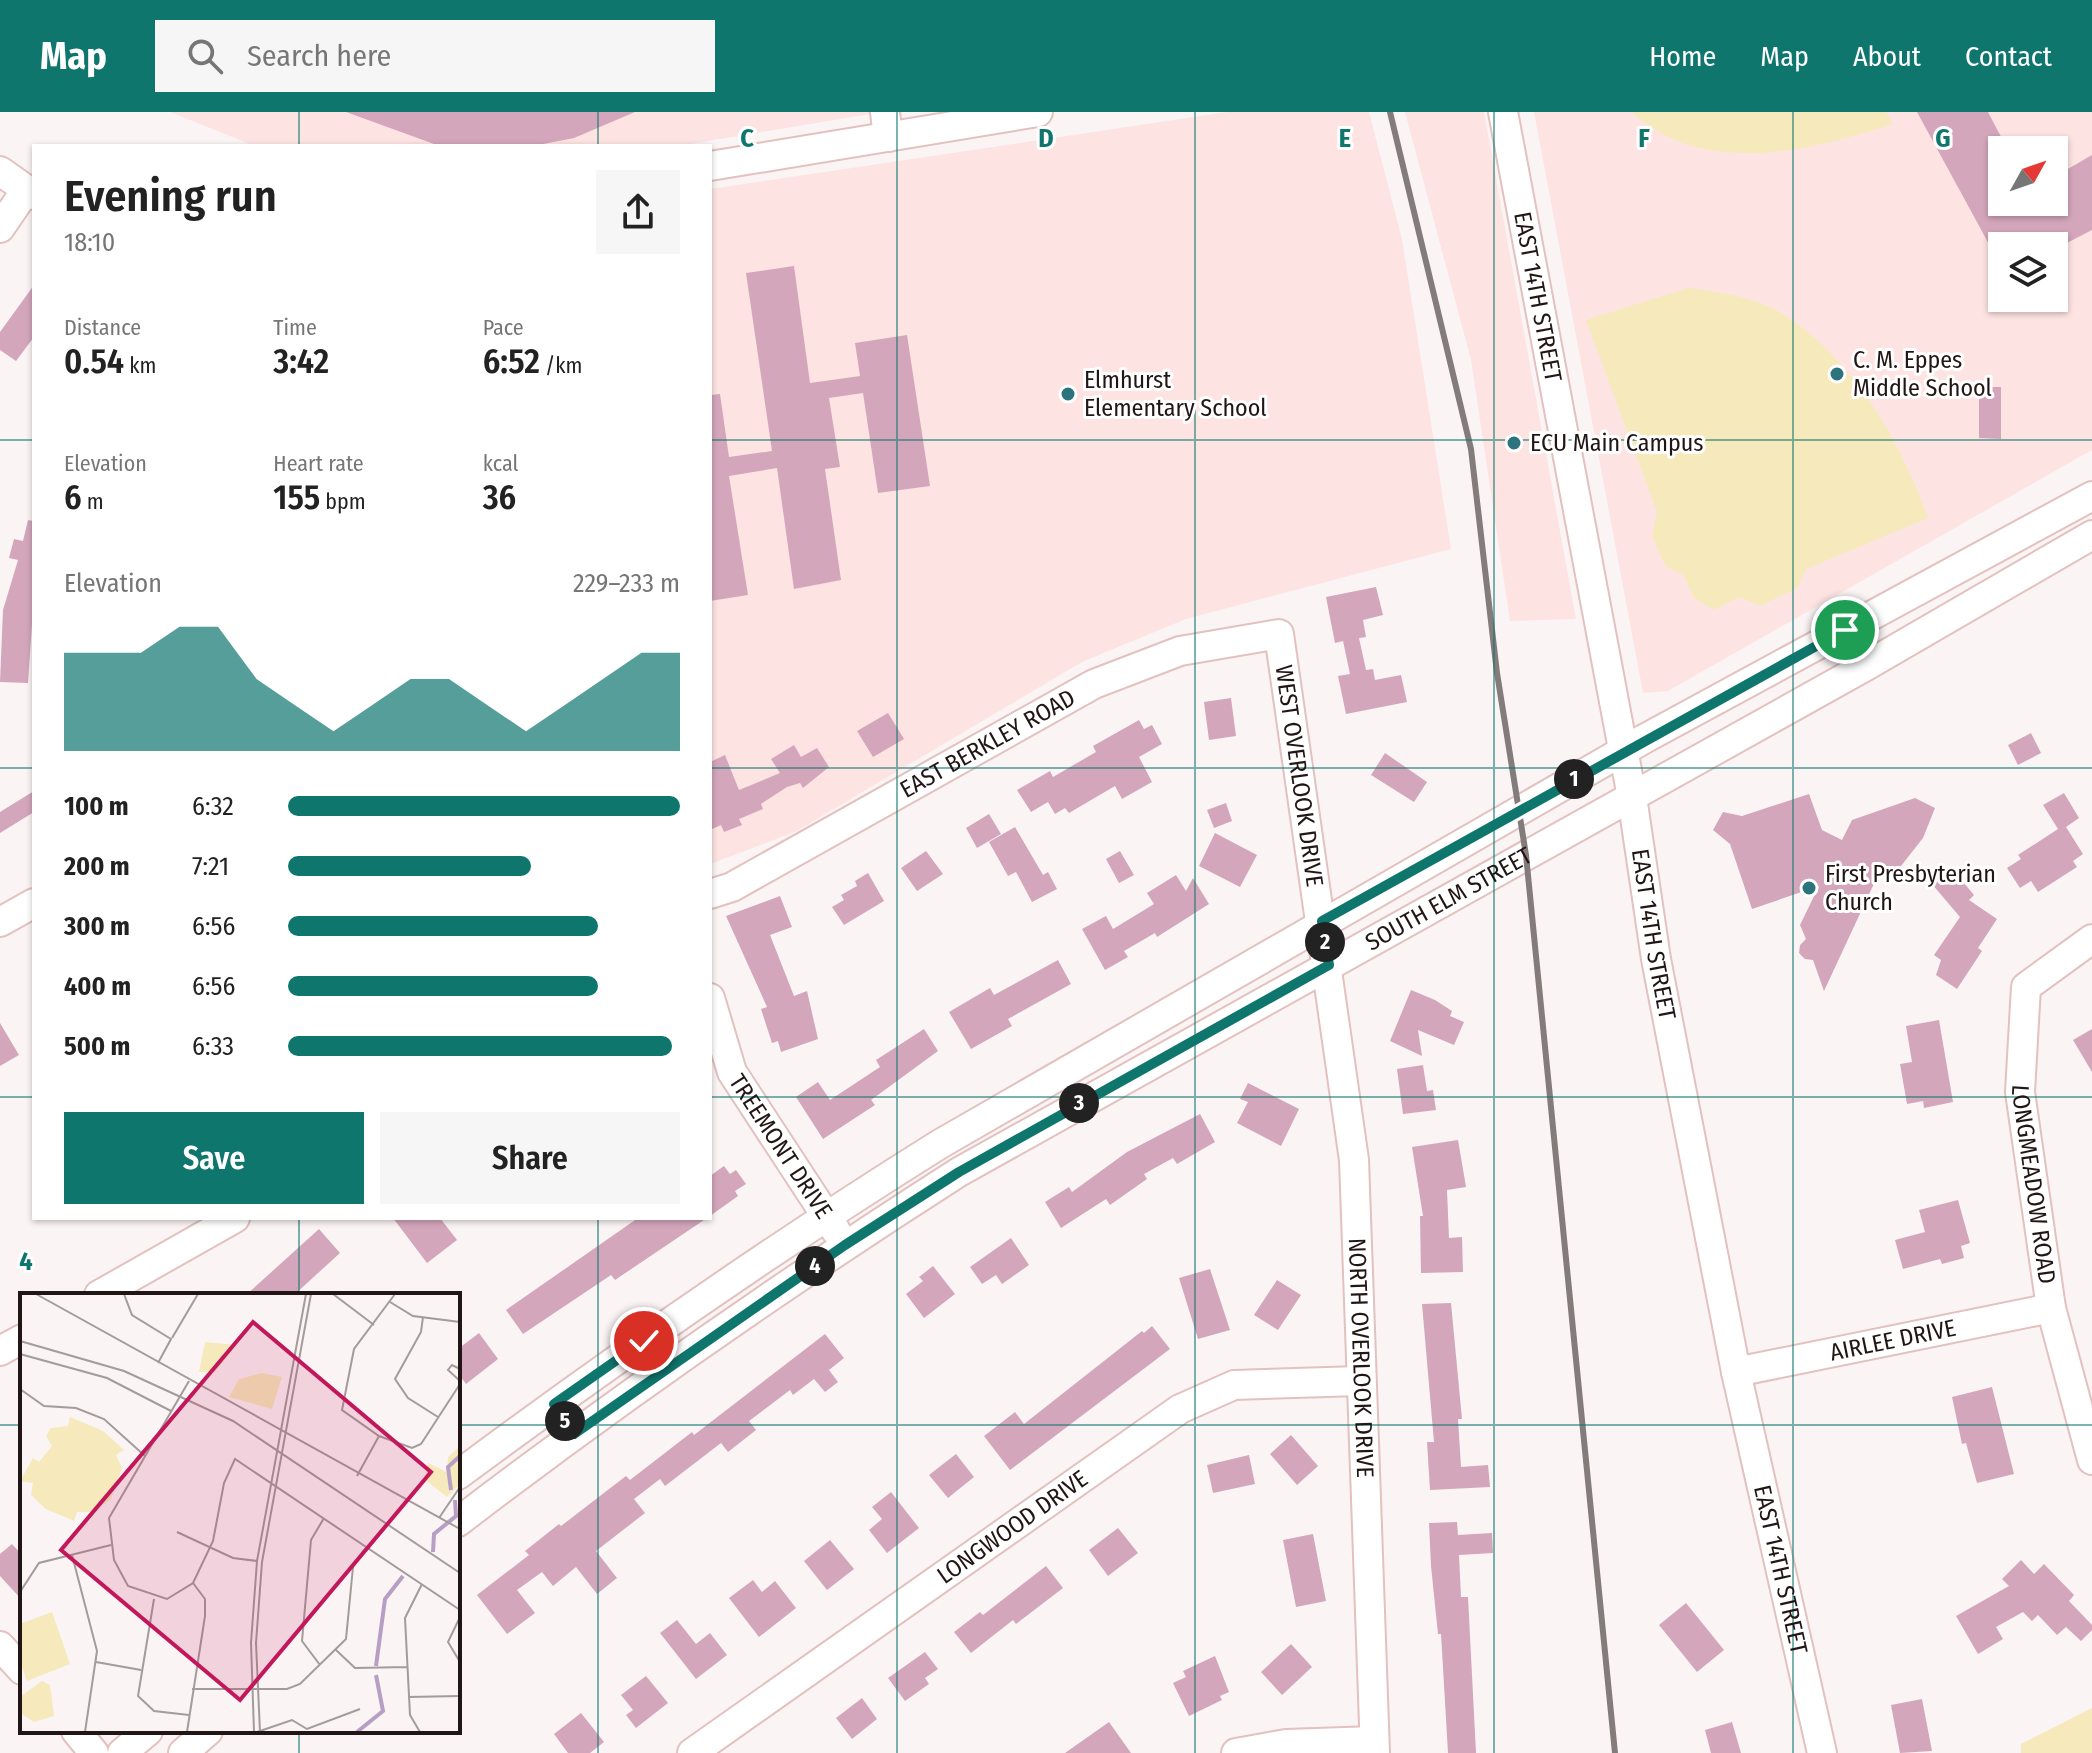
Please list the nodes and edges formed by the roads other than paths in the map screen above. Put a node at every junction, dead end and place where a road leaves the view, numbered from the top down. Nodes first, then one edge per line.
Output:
1 (1038, 112) edge
2 (1503, 112) edge
3 (887, 124) edge
4 (712, 166) edge
5 (0, 171) edge
6 (30, 193) edge
7 (0, 228) edge
8 (2092, 496) edge
9 (2066, 510) junction
10 (2088, 537) edge
11 (1845, 630) junction
12 (1279, 634) joint
13 (1866, 666) junction
14 (1622, 752) junction
15 (1632, 797) junction
16 (712, 893) edge
17 (32, 904) edge
18 (1322, 921) junction
19 (0, 922) edge
20 (2092, 939) edge
21 (1329, 965) junction
22 (712, 1005) edge
23 (1056, 1076) junction
24 (1073, 1106) junction
25 (826, 1215) junction
26 (231, 1220) edge
27 (845, 1245) junction
28 (103, 1293) edge
29 (2051, 1308) junction
30 (20, 1340) edge
31 (0, 1351) edge
32 (1736, 1372) junction
33 (1360, 1381) junction
34 (554, 1404) junction
35 (574, 1434) junction
36 (2092, 1460) edge
37 (460, 1474) edge
38 (460, 1520) edge
39 (0, 1646) edge
40 (20, 1668) edge
41 (78, 1733) edge
42 (146, 1733) edge
43 (206, 1733) edge
44 (1374, 1747) edge
45 (94, 1753) edge
46 (122, 1753) edge
47 (183, 1753) edge
48 (692, 1753) edge
49 (1236, 1753) edge
50 (1822, 1753) edge

1 - 3 street
2 - 14 street, EAST 14TH STREET
3 - 4 street
5 - 6 street
6 - 7 street
8 - 9 street, SOUTH ELM STREET
9 - 10 street
9 - 11 street, SOUTH ELM STREET
10 - 13 street, SOUTH ELM STREET
11 - 13 street
11 - 14 street, SOUTH ELM STREET
12 - 16 street, EAST BERKLEY ROAD
12 - 18 street, WEST OVERLOOK DRIVE
13 - 15 street, SOUTH ELM STREET
14 - 15 street, EAST 14TH STREET
14 - 18 street, SOUTH ELM STREET
15 - 21 street, SOUTH ELM STREET
15 - 32 street, EAST 14TH STREET
17 - 19 street
18 - 21 street, WEST OVERLOOK DRIVE
18 - 23 street, SOUTH ELM STREET
20 - 29 street, LONGMEADOW ROAD
21 - 24 street, SOUTH ELM STREET
21 - 33 street, NORTH OVERLOOK DRIVE
22 - 25 street, TREEMONT DRIVE
23 - 24 street
23 - 25 street, SOUTH ELM STREET
24 - 27 street, SOUTH ELM STREET
25 - 27 street, TREEMONT DRIVE
25 - 34 street, SOUTH ELM STREET
26 - 28 street
27 - 35 street, SOUTH ELM STREET
29 - 32 street, AIRLEE DRIVE
29 - 36 street, LONGMEADOW ROAD
30 - 31 street
32 - 50 street, EAST 14TH STREET
33 - 44 street, NORTH OVERLOOK DRIVE
33 - 48 street, LONGWOOD DRIVE
34 - 35 street
34 - 37 street, SOUTH ELM STREET
35 - 38 street, SOUTH ELM STREET
39 - 40 street
41 - 45 street
42 - 46 street
43 - 47 street
44 - 49 street

